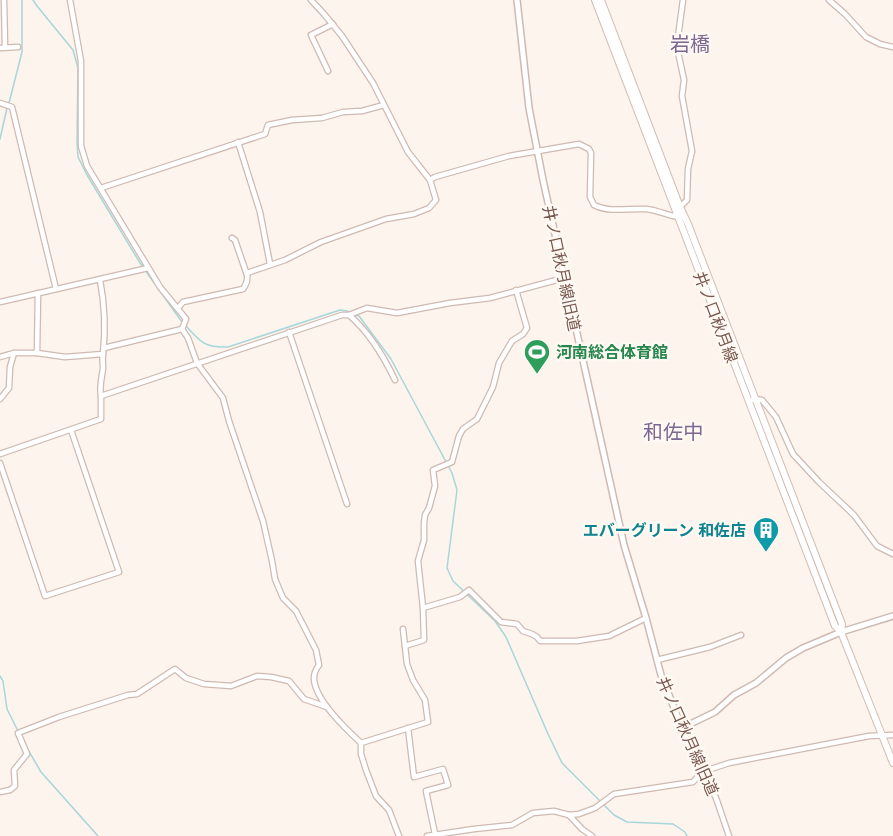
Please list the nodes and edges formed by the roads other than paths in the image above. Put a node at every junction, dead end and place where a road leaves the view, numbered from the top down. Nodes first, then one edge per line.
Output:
1 (4, 0) edge
2 (70, 0) edge
3 (311, 0) edge
4 (518, 0) edge
5 (595, 0) edge
6 (600, 0) edge
7 (683, 0) edge
8 (830, 0) edge
9 (2, 20) edge
10 (333, 24) junction
11 (18, 47) dead end
12 (893, 47) edge
13 (3, 48) edge
14 (328, 71) dead end
15 (0, 103) edge
16 (384, 105) junction
17 (238, 142) junction
18 (537, 150) junction
19 (430, 180) junction
20 (101, 188) junction
21 (680, 207) junction
22 (681, 217) junction
23 (232, 238) dead end
24 (270, 264) junction
25 (148, 268) junction
26 (247, 274) junction
27 (564, 278) junction
28 (100, 280) junction
29 (56, 289) junction
30 (516, 290) junction
31 (38, 293) junction
32 (0, 302) edge
33 (178, 308) junction
34 (349, 315) junction
35 (182, 328) junction
36 (289, 332) junction
37 (104, 348) junction
38 (14, 353) junction
39 (37, 353) junction
40 (103, 354) junction
41 (0, 357) edge
42 (197, 363) junction
43 (395, 380) dead end
44 (101, 396) junction
45 (0, 399) edge
46 (752, 400) junction
47 (71, 430) junction
48 (0, 454) edge
49 (0, 463) edge
50 (347, 504) dead end
51 (893, 554) edge
52 (423, 608) junction
53 (893, 616) edge
54 (646, 618) junction
55 (403, 629) dead end
56 (841, 632) junction
57 (741, 634) dead end
58 (405, 646) junction
59 (657, 660) junction
60 (327, 707) junction
61 (408, 728) junction
62 (682, 728) junction
63 (893, 735) edge
64 (882, 736) junction
65 (361, 743) junction
66 (893, 763) edge
67 (702, 772) junction
68 (0, 792) edge
69 (569, 815) junction
70 (435, 834) junction
71 (399, 836) edge
72 (427, 836) edge
73 (592, 836) edge
74 (729, 836) edge

1 - 9 street
2 - 20 street
3 - 10 street
4 - 18 street, 井ノ口秋月線旧道
5 - 22 main road, 井ノ口秋月線
6 - 21 main road, 井ノ口秋月線
7 - 21 street
8 - 12 street
9 - 13 street
10 - 14 street
10 - 16 street
11 - 13 street
15 - 29 street
16 - 17 street
16 - 19 street
17 - 20 street
17 - 24 street
18 - 19 street
18 - 22 street
18 - 27 street, 井ノ口秋月線旧道
19 - 24 street
20 - 25 street
21 - 22 main road, 井ノ口秋月線
22 - 46 main road, 井ノ口秋月線
23 - 26 street
24 - 26 street
25 - 28 street
25 - 33 street
26 - 33 street
27 - 30 street
27 - 54 street, 井ノ口秋月線旧道
28 - 29 street
28 - 37 street
29 - 31 street
30 - 34 street
30 - 52 street
31 - 32 street
31 - 39 street
33 - 35 street
34 - 36 street
34 - 43 street
35 - 37 street
35 - 42 street
36 - 42 street
36 - 50 street
37 - 40 street
38 - 39 street
38 - 41 street
38 - 45 street
39 - 40 street
40 - 44 street
42 - 44 street
42 - 60 street
44 - 47 street
46 - 51 street
46 - 56 main road, 井ノ口秋月線
47 - 48 street
47 - 49 street
52 - 54 street
52 - 58 street
53 - 56 street
54 - 59 street, 井ノ口秋月線旧道
55 - 58 street
56 - 62 street
56 - 64 main road, 井ノ口秋月線
57 - 59 street
58 - 61 street
59 - 62 street, 井ノ口秋月線旧道
60 - 65 street
60 - 68 street
61 - 65 street
61 - 70 street
62 - 67 street, 井ノ口秋月線旧道
63 - 64 street
64 - 66 main road, 井ノ口秋月線
64 - 67 street
65 - 71 street
67 - 69 street
67 - 74 street, 井ノ口秋月線旧道
69 - 70 street
69 - 73 street
70 - 72 street

